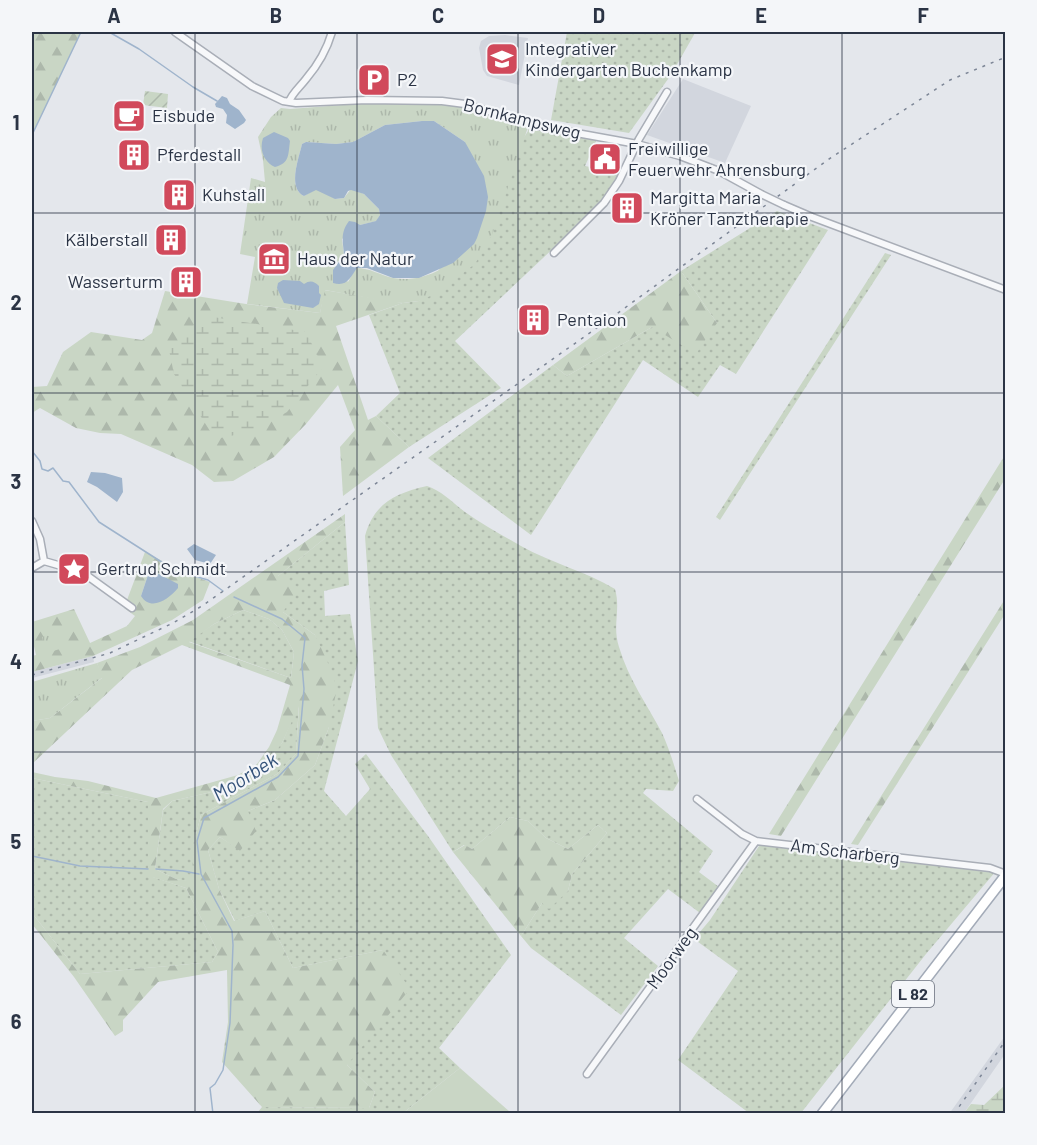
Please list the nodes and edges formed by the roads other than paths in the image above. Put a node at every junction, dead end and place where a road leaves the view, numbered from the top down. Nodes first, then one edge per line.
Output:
1 (175, 32) edge
2 (332, 32) edge
3 (667, 92) dead end
4 (289, 102) junction
5 (637, 144) junction
6 (554, 253) dead end
7 (1005, 290) edge
8 (32, 521) edge
9 (44, 561) junction
10 (32, 568) edge
11 (132, 608) dead end
12 (696, 798) dead end
13 (756, 841) junction
14 (1005, 874) edge
15 (588, 1074) dead end
16 (822, 1113) edge

1 - 4 street, Bornkampsweg
2 - 4 street
3 - 5 street
4 - 5 street, Bornkampsweg
5 - 6 street
5 - 7 street, Bornkampsweg, bridge
8 - 9 street
9 - 10 street
9 - 11 street
12 - 13 street, Am Scharberg
13 - 14 street, Am Scharberg
13 - 15 street, Moorweg
14 - 16 main road, L 82

